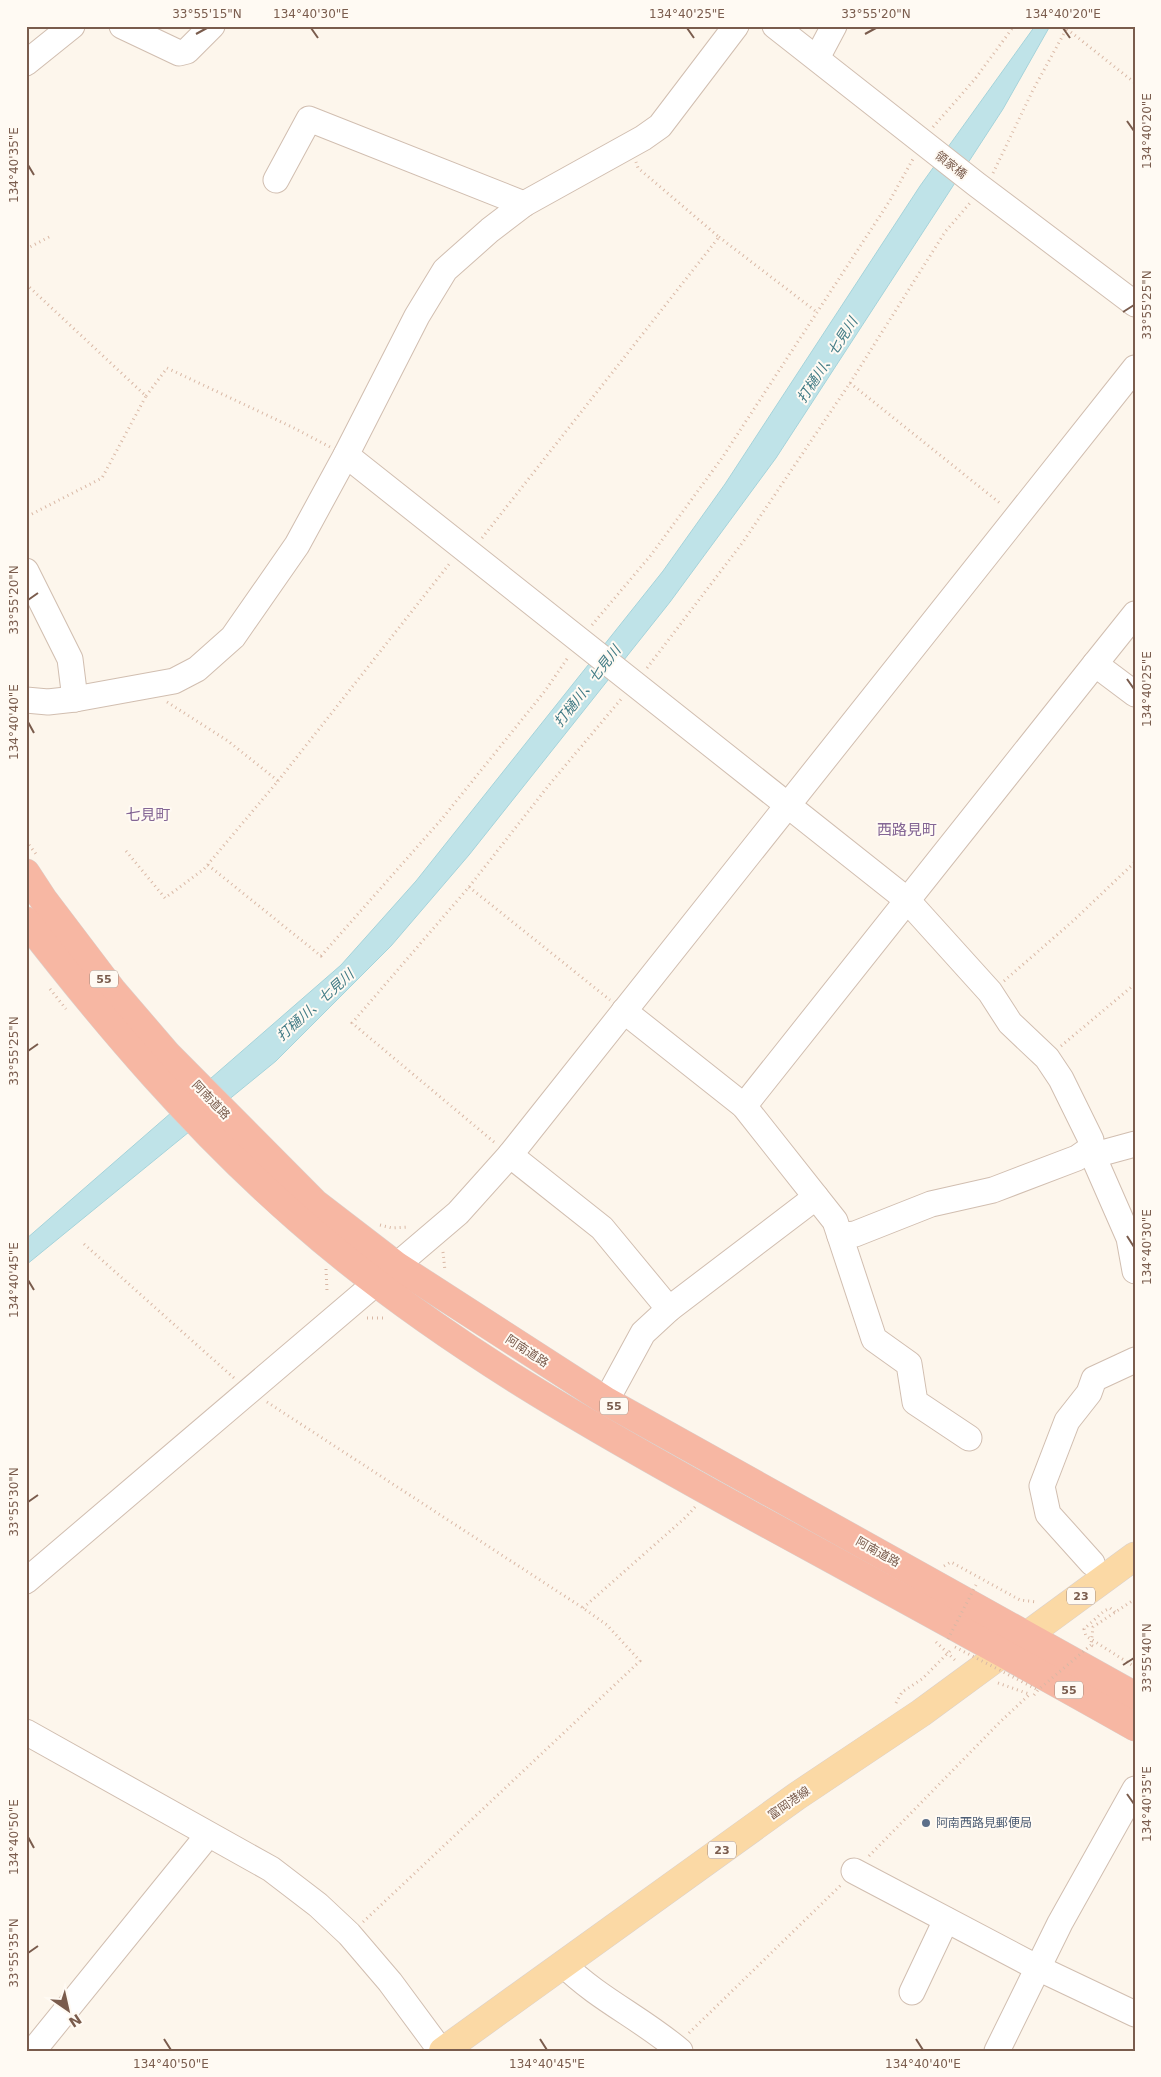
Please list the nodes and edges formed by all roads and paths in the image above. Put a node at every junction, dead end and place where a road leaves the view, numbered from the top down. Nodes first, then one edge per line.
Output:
1 (72, 26) edge
2 (122, 26) edge
3 (212, 26) edge
4 (736, 26) edge
5 (775, 26) edge
6 (834, 26) edge
7 (1014, 26) edge
8 (1068, 28) edge
9 (817, 58) junction
10 (26, 62) edge
11 (1135, 83) edge
12 (923, 143) junction
13 (631, 145) junction
14 (276, 180) dead end
15 (979, 186) junction
16 (524, 204) junction
17 (51, 236) dead end
18 (719, 237) junction
19 (26, 249) edge
20 (26, 284) edge
21 (1135, 304) edge
22 (818, 313) junction
23 (1135, 368) edge
24 (850, 383) junction
25 (146, 396) junction
26 (346, 455) junction
27 (1018, 516) junction
28 (26, 517) edge
29 (466, 550) junction
30 (26, 571) edge
31 (1135, 614) edge
32 (581, 642) junction
33 (1095, 664) junction
34 (630, 682) junction
35 (152, 686) junction
36 (1135, 694) edge
37 (75, 699) junction
38 (27, 704) edge
39 (278, 780) junction
40 (789, 805) junction
41 (126, 851) dead end
42 (1135, 862) edge
43 (208, 865) junction
44 (26, 873) edge
45 (469, 887) junction
46 (906, 899) junction
47 (26, 921) edge
48 (1135, 984) edge
49 (990, 992) junction
50 (624, 1011) junction
51 (1048, 1058) junction
52 (744, 1106) junction
53 (225, 1133) junction
54 (1135, 1144) edge
55 (1090, 1149) junction
56 (510, 1155) junction
57 (816, 1196) junction
58 (378, 1225) dead end
59 (409, 1227) dead end
60 (840, 1236) junction
61 (84, 1244) dead end
62 (397, 1266) junction
63 (1135, 1271) edge
64 (376, 1282) junction
65 (669, 1309) junction
66 (364, 1318) dead end
67 (390, 1320) dead end
68 (1135, 1360) edge
69 (248, 1391) junction
70 (606, 1401) junction
71 (969, 1438) dead end
72 (708, 1491) junction
73 (1135, 1556) edge
74 (1092, 1563) dead end
75 (944, 1567) dead end
76 (26, 1581) edge
77 (976, 1585) dead end
78 (994, 1586) dead end
79 (1135, 1599) edge
80 (583, 1608) junction
81 (1115, 1612) junction
82 (1027, 1636) junction
83 (933, 1639) dead end
84 (948, 1639) dead end
85 (1004, 1653) junction
86 (958, 1663) dead end
87 (1135, 1667) edge
88 (922, 1679) dead end
89 (1006, 1686) dead end
90 (1038, 1690) junction
91 (1135, 1696) edge
92 (1135, 1727) edge
93 (26, 1732) edge
94 (1135, 1789) edge
95 (208, 1834) junction
96 (854, 1871) dead end
97 (946, 1920) junction
98 (349, 1934) junction
99 (563, 1964) junction
100 (1038, 1968) junction
101 (912, 1992) dead end
102 (1135, 2014) edge
103 (33, 2051) edge
104 (442, 2051) edge
105 (680, 2051) edge
106 (997, 2051) edge

1 - 10 street
2 - 3 street
4 - 13 street
5 - 9 street, 領家橋
6 - 9 street
7 - 12 path
8 - 11 path
8 - 15 path
9 - 12 street, 領家橋
12 - 15 street, 領家橋
12 - 22 path
13 - 16 street
13 - 18 path
14 - 16 street
15 - 21 street, 領家橋
15 - 24 path
16 - 26 street
17 - 19 path
18 - 22 path
18 - 29 path
20 - 25 path
22 - 32 path
23 - 27 street
24 - 27 path
24 - 34 path
25 - 26 path
25 - 28 path
26 - 29 street
26 - 35 street
27 - 40 street
29 - 32 street
29 - 39 path
30 - 37 street
31 - 33 street
32 - 34 street
32 - 43 path
33 - 36 street
33 - 46 street
34 - 40 street
34 - 45 path
35 - 37 street
35 - 39 path
37 - 38 street
39 - 43 path
40 - 46 street
40 - 50 street
41 - 43 path
42 - 49 path
44 - 53 highway, 阿南道路 / 55
45 - 50 path
45 - 56 path
46 - 49 street
46 - 52 street
47 - 53 highway, 阿南道路 / 55
48 - 51 path
49 - 51 street
50 - 52 street
50 - 56 street
51 - 55 street
52 - 57 street
53 - 62 highway, 阿南道路 / 55
53 - 64 highway, 阿南道路 / 55
54 - 55 street
55 - 60 street
55 - 63 street
56 - 62 street
56 - 65 street
57 - 60 street
57 - 65 street
58 - 59 path
60 - 71 street
61 - 69 path
62 - 64 street
62 - 70 highway, 阿南道路 / 55
64 - 69 street
64 - 72 highway, 阿南道路 / 55
65 - 70 street
66 - 67 path
68 - 74 street
69 - 76 street
69 - 80 path
70 - 82 highway, 阿南道路 / 55
72 - 80 path
72 - 85 highway, 阿南道路 / 55
73 - 82 main road, 富岡港線 / 23
75 - 78 path
77 - 84 path, bridge
79 - 81 path
80 - 98 path
81 - 87 path
81 - 90 path, bridge
82 - 85 main road, 富岡港線 / 23
82 - 91 highway, 阿南道路 / 55
83 - 86 path
85 - 92 highway, 阿南道路 / 55
85 - 99 main road, 富岡港線 / 23
88 - 90 path, bridge
89 - 90 path, bridge
93 - 95 street
94 - 100 street
95 - 98 street
95 - 103 street
96 - 97 street
97 - 100 street
97 - 101 street
98 - 104 street
99 - 104 main road, 富岡港線 / 23
99 - 105 street
100 - 102 street
100 - 106 street

